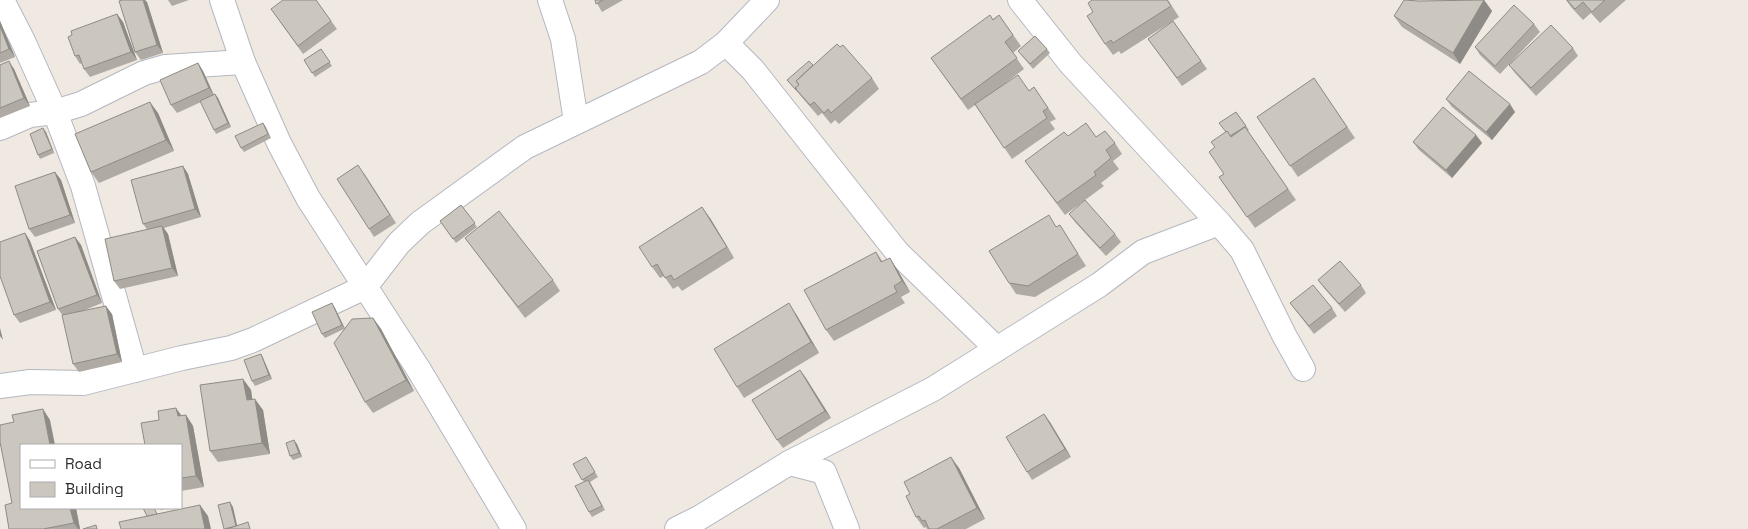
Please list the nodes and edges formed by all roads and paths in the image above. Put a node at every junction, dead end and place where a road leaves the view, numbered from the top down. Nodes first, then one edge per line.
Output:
1 (2, 0) edge
2 (222, 0) edge
3 (550, 0) edge
4 (767, 0) edge
5 (1020, 0) edge
6 (726, 44) junction
7 (243, 62) junction
8 (55, 112) junction
9 (576, 121) junction
10 (0, 128) edge
11 (1219, 222) junction
12 (365, 287) junction
13 (996, 349) junction
14 (1303, 369) dead end
15 (136, 370) junction
16 (0, 386) edge
17 (789, 463) junction
18 (514, 529) edge
19 (677, 529) edge
20 (846, 529) edge

1 - 8 street
2 - 7 street
3 - 9 street
4 - 6 street
5 - 11 street
6 - 9 street
6 - 13 street
7 - 8 street
7 - 12 street
8 - 10 street
8 - 15 street
9 - 12 street
11 - 13 street
11 - 14 street
12 - 15 street
12 - 18 street
13 - 17 street
15 - 16 street
17 - 19 street
17 - 20 street

